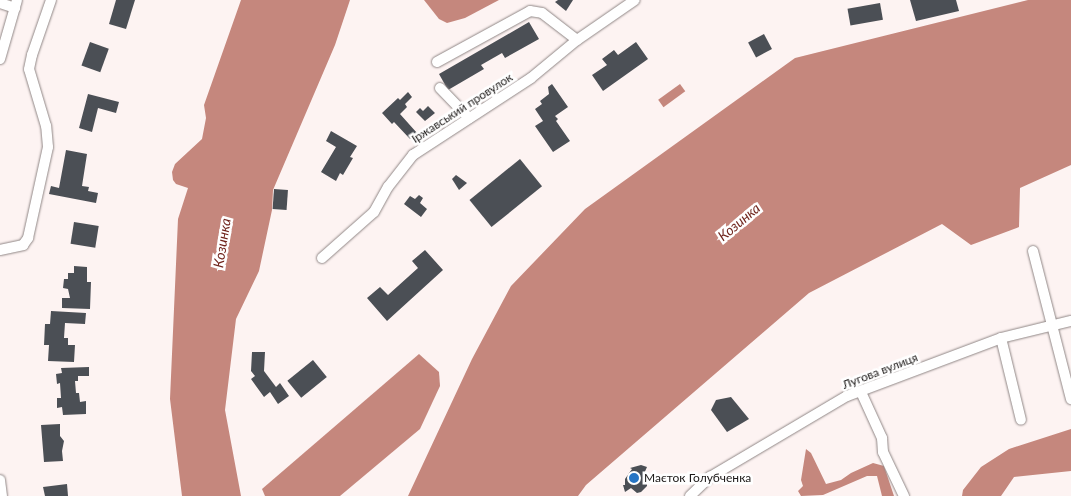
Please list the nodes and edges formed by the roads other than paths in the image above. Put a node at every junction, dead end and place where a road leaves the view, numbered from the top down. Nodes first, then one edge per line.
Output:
1 (51, 0) edge
2 (634, 0) edge
3 (0, 3) edge
4 (16, 4) edge
5 (577, 40) junction
6 (0, 59) edge
7 (437, 62) dead end
8 (440, 88) dead end
9 (470, 118) junction
10 (0, 250) edge
11 (1033, 251) dead end
12 (322, 258) dead end
13 (1071, 321) edge
14 (1053, 326) junction
15 (1001, 338) junction
16 (861, 392) junction
17 (1071, 399) edge
18 (1021, 420) dead end
19 (0, 480) edge
20 (2, 496) edge
21 (690, 496) edge
22 (904, 496) edge

1 - 10 street
2 - 5 street, Іржавський провулок
3 - 4 street
4 - 6 street
5 - 7 street
5 - 9 street, Іржавський провулок
8 - 9 street
9 - 12 street, Іржавський провулок
11 - 14 street
13 - 14 street, Лугова вулиця
14 - 15 street, Лугова вулиця
14 - 17 street
15 - 16 street, Лугова вулиця
15 - 18 street
16 - 21 street, Лугова вулиця
16 - 22 street
19 - 20 street

